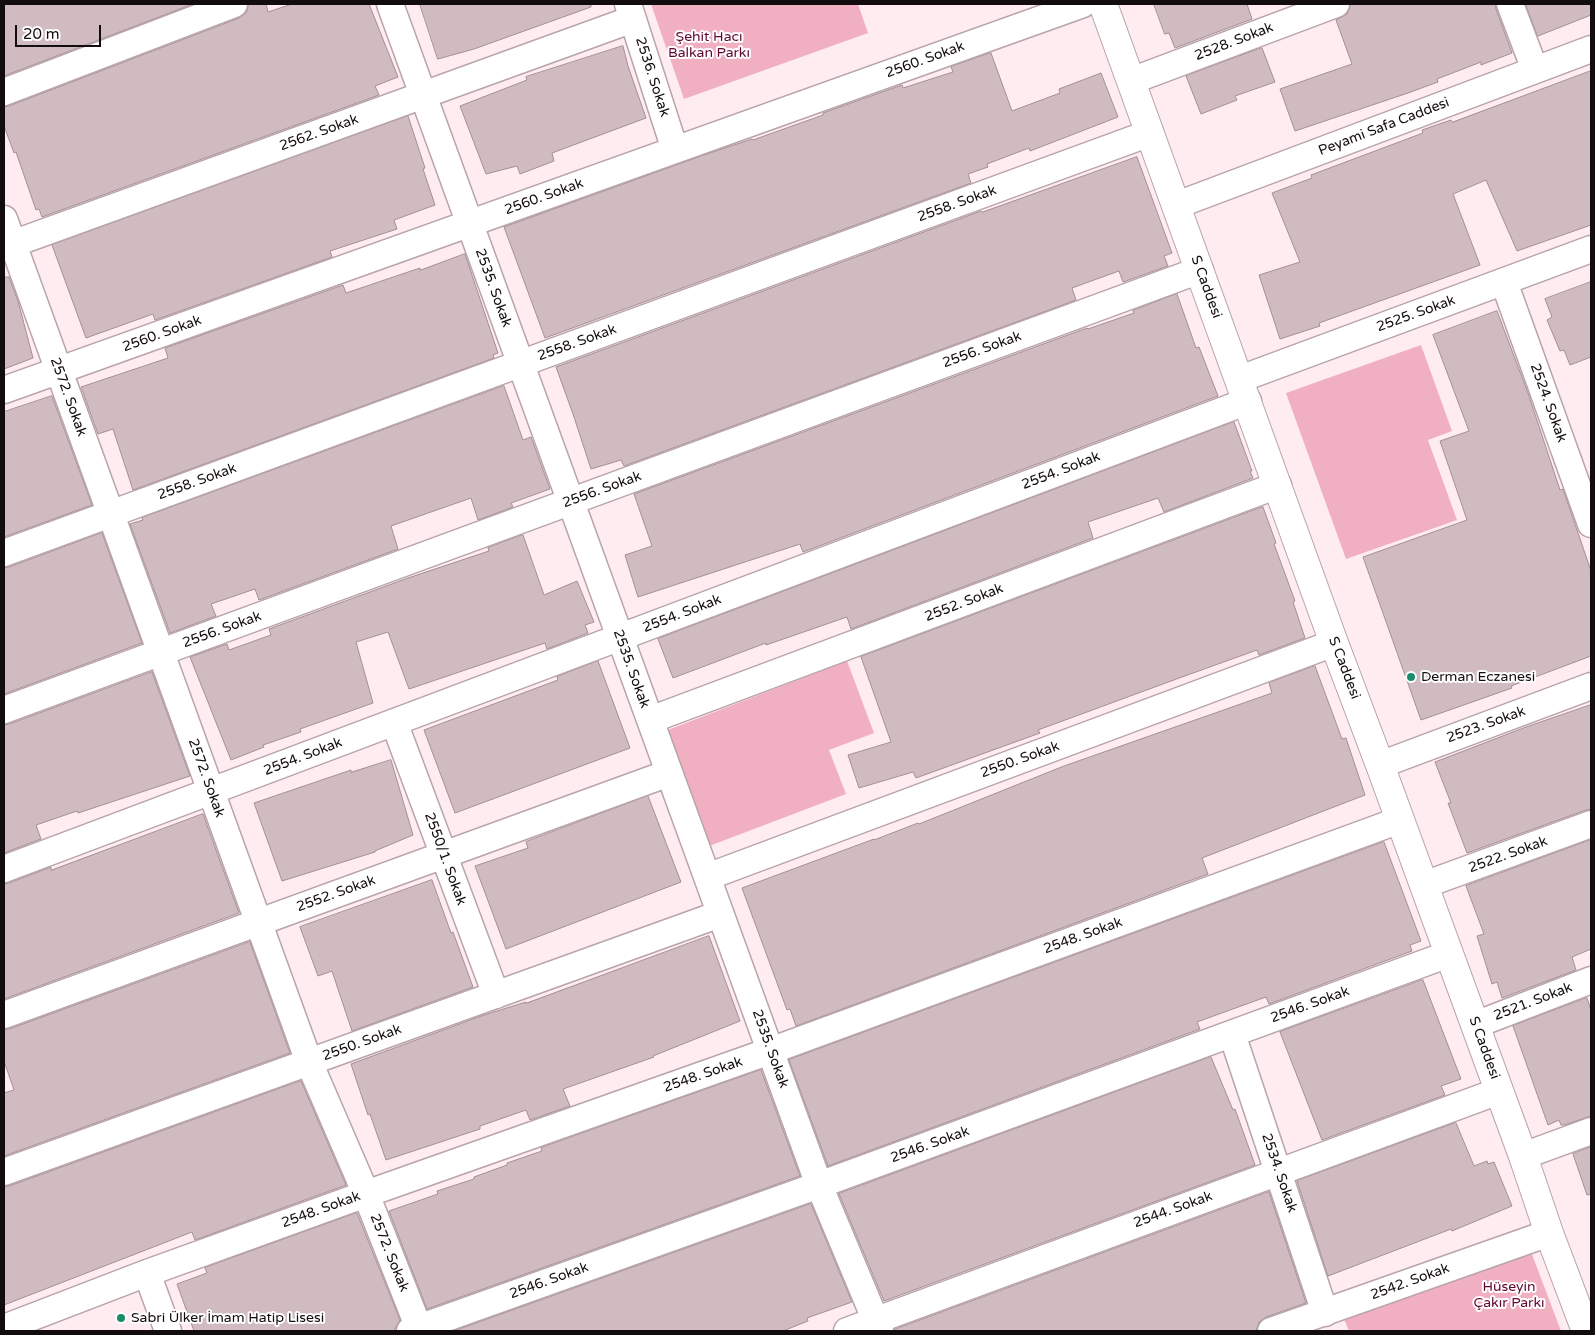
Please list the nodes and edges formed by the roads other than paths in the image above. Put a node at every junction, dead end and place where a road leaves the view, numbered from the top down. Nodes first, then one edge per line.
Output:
1 (234, 4) edge
2 (390, 4) edge
3 (1083, 4) edge
4 (1103, 4) edge
5 (1336, 4) edge
6 (1510, 4) edge
7 (631, 11) edge
8 (1591, 48) edge
9 (1535, 70) junction
10 (1131, 81) junction
11 (4, 92) edge
12 (423, 95) junction
13 (1150, 133) junction
14 (675, 150) junction
15 (1177, 205) junction
16 (4, 219) edge
17 (470, 224) junction
18 (8, 246) edge
19 (1591, 249) edge
20 (1200, 270) junction
21 (1504, 282) junction
22 (520, 364) junction
23 (59, 371) junction
24 (4, 390) edge
25 (1244, 390) junction
26 (1278, 485) junction
27 (570, 502) junction
28 (110, 514) junction
29 (1591, 524) edge
30 (4, 553) edge
31 (620, 638) junction
32 (1334, 643) junction
33 (160, 652) junction
34 (1591, 686) edge
35 (4, 710) edge
36 (650, 720) junction
37 (394, 722) junction
38 (1380, 765) junction
39 (669, 772) junction
40 (210, 791) junction
41 (1400, 820) junction
42 (1591, 824) edge
43 (444, 854) junction
44 (4, 869) edge
45 (707, 877) junction
46 (1424, 885) junction
47 (720, 914) junction
48 (258, 922) junction
49 (1449, 954) junction
50 (1591, 980) edge
51 (496, 995) junction
52 (4, 1015) edge
53 (1475, 1025) junction
54 (1232, 1034) junction
55 (770, 1051) junction
56 (309, 1062) junction
57 (1499, 1091) junction
58 (1591, 1130) edge
59 (1523, 1156) junction
60 (1278, 1171) junction
61 (4, 1172) edge
62 (819, 1185) junction
63 (366, 1194) junction
64 (1549, 1233) junction
65 (147, 1273) junction
66 (1325, 1313) junction
67 (878, 1326) edge
68 (4, 1328) edge
69 (416, 1330) edge
70 (168, 1331) edge
71 (847, 1331) edge
72 (1271, 1331) edge
73 (1586, 1331) edge

1 - 11 street
2 - 12 street, 2535. Sokak
3 - 14 street, 2560. Sokak
4 - 10 main road, S Caddesi
5 - 10 street, 2528. Sokak
6 - 9 street
7 - 12 street, 2562. Sokak
7 - 14 street, 2536. Sokak
8 - 9 street, Peyami Safa Caddesi
9 - 15 street, Peyami Safa Caddesi
10 - 13 main road, S Caddesi
12 - 17 street, 2535. Sokak
12 - 18 street, 2562. Sokak
13 - 15 main road, S Caddesi
13 - 22 street, 2558. Sokak
14 - 17 street, 2560. Sokak
15 - 20 main road, S Caddesi
16 - 18 street, 2572. Sokak
17 - 22 street, 2535. Sokak
17 - 23 street, 2560. Sokak
18 - 23 street, 2572. Sokak
19 - 21 street, 2525. Sokak
20 - 25 main road, S Caddesi
20 - 27 street, 2556. Sokak
21 - 25 street, 2525. Sokak
21 - 29 street, 2524. Sokak
22 - 27 street, 2535. Sokak
22 - 28 street, 2558. Sokak
23 - 24 street, 2560. Sokak
23 - 28 street, 2572. Sokak
25 - 26 main road, S Caddesi
25 - 31 street, 2554. Sokak
26 - 32 main road, S Caddesi
26 - 36 street, 2552. Sokak
27 - 31 street, 2535. Sokak
27 - 33 street, 2556. Sokak
28 - 30 street, 2558. Sokak
28 - 33 street, 2572. Sokak
31 - 36 street, 2535. Sokak
31 - 37 street, 2554. Sokak
32 - 38 main road, S Caddesi
32 - 45 street, 2550. Sokak
33 - 35 street, 2556. Sokak
33 - 40 street, 2572. Sokak
34 - 38 street, 2523. Sokak
36 - 39 street, 2535. Sokak
37 - 40 street, 2554. Sokak
37 - 43 street, 2550/1. Sokak
38 - 41 main road, S Caddesi
39 - 43 street, 2552. Sokak
39 - 45 street, 2535. Sokak
40 - 44 street, 2554. Sokak
40 - 48 street, 2572. Sokak
41 - 46 main road, S Caddesi
41 - 55 street, 2548. Sokak
42 - 46 street, 2522. Sokak
43 - 48 street, 2552. Sokak
43 - 51 street, 2550/1. Sokak
45 - 47 street, 2535. Sokak
46 - 49 main road, S Caddesi
47 - 51 street, 2550. Sokak
47 - 55 street, 2535. Sokak
48 - 52 street, 2552. Sokak
48 - 56 street, 2572. Sokak
49 - 53 main road, S Caddesi
49 - 54 street, 2546. Sokak
50 - 53 street, 2521. Sokak
51 - 56 street, 2550. Sokak
53 - 57 main road, S Caddesi
54 - 60 street, 2534. Sokak
54 - 62 street, 2546. Sokak
55 - 62 street, 2535. Sokak
55 - 63 street, 2548. Sokak
56 - 61 street, 2550. Sokak
56 - 63 street, 2572. Sokak
57 - 59 main road, S Caddesi
57 - 60 street, 2544. Sokak
58 - 59 street
59 - 64 main road, S Caddesi
60 - 66 street, 2534. Sokak
60 - 67 street, 2544. Sokak
62 - 67 street, 2535. Sokak
62 - 69 street, 2546. Sokak
63 - 65 street, 2548. Sokak
63 - 69 street, 2572. Sokak
64 - 66 street, 2542. Sokak
64 - 73 main road, S Caddesi
65 - 68 street, 2548. Sokak
65 - 70 street
66 - 72 street, 2542. Sokak
67 - 71 street, 2544. Sokak

